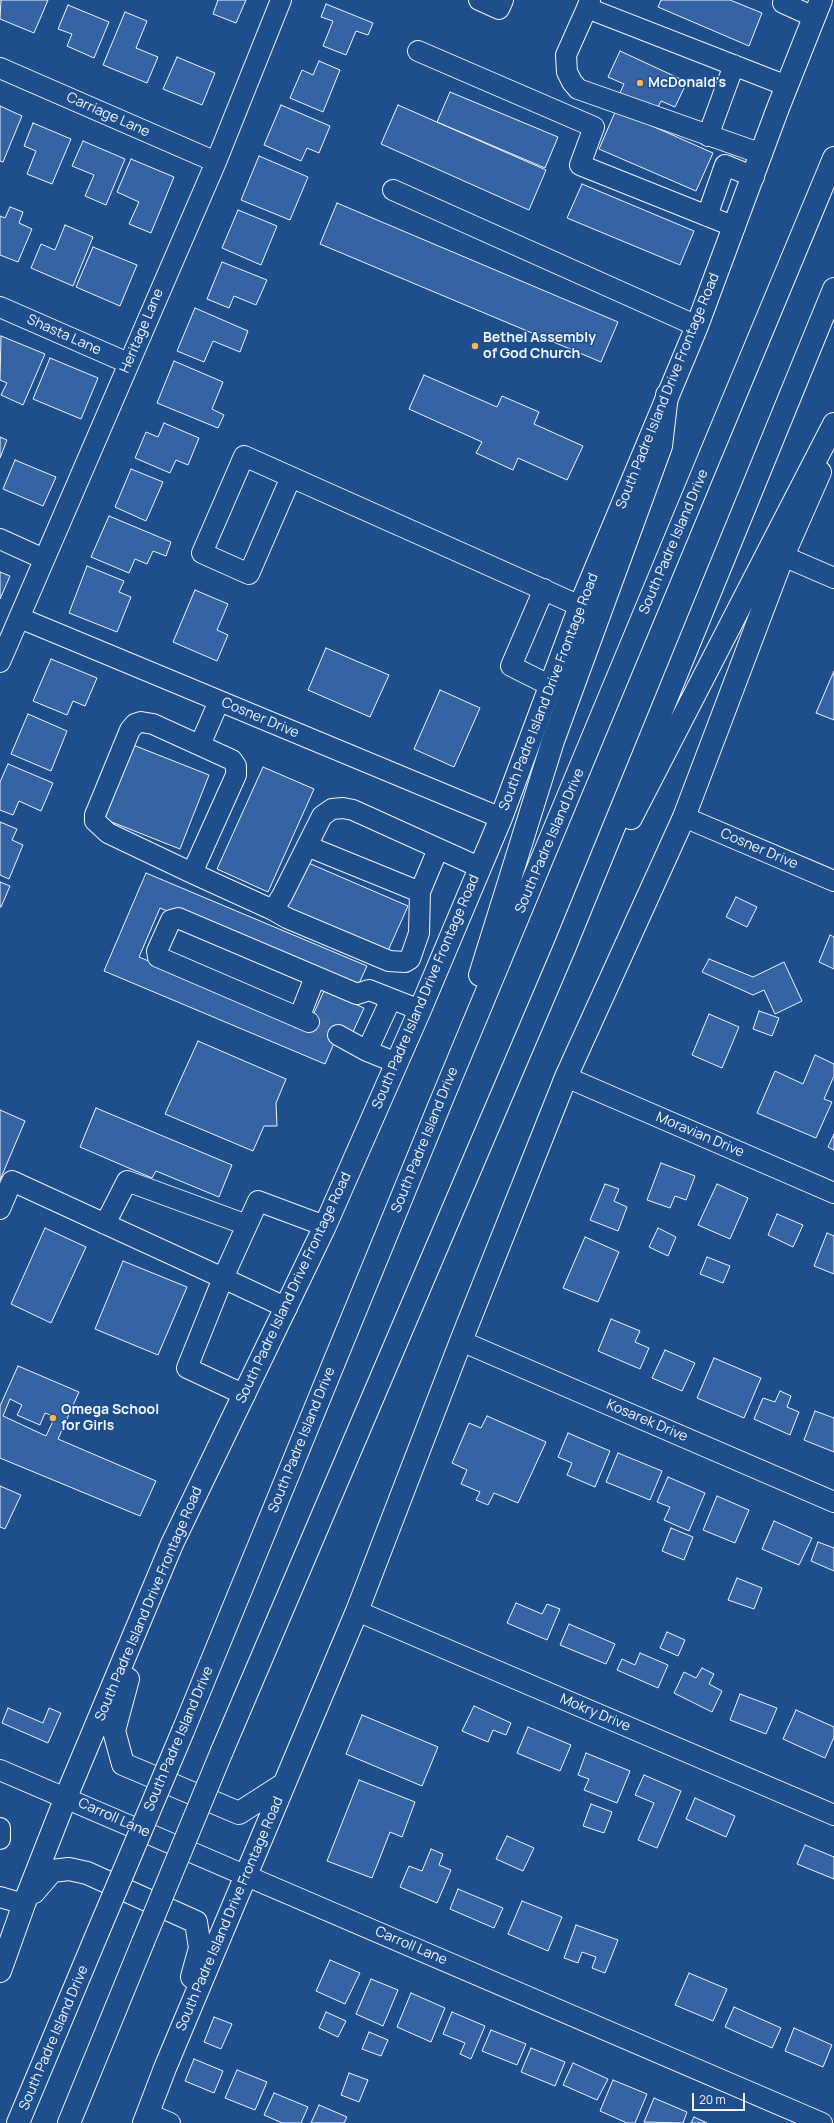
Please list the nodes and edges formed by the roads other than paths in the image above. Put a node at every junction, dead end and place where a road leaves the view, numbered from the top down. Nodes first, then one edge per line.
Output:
1 (282, 0) edge
2 (479, 0) edge
3 (503, 0) edge
4 (781, 1) edge
5 (588, 4) edge
6 (818, 9) edge
7 (418, 51) dead end
8 (734, 65) junction
9 (0, 68) edge
10 (787, 86) junction
11 (708, 136) junction
12 (762, 154) junction
13 (834, 158) edge
14 (216, 162) junction
15 (754, 177) junction
16 (393, 190) dead end
17 (707, 216) junction
18 (735, 227) junction
19 (834, 289) edge
20 (0, 307) edge
21 (697, 326) junction
22 (128, 363) junction
23 (667, 395) junction
24 (834, 424) edge
25 (834, 440) edge
26 (291, 477) junction
27 (0, 539) edge
28 (783, 556) junction
29 (44, 559) junction
30 (834, 578) edge
31 (544, 589) junction
32 (580, 606) junction
33 (20, 618) junction
34 (0, 662) edge
35 (549, 685) junction
36 (219, 701) junction
37 (200, 745) junction
38 (684, 817) junction
39 (501, 818) junction
40 (306, 846) junction
41 (438, 849) junction
42 (479, 868) junction
43 (192, 873) junction
44 (834, 881) edge
45 (420, 892) junction
46 (273, 910) junction
47 (416, 946) junction
48 (564, 949) junction
49 (442, 959) junction
50 (315, 977) junction
51 (390, 999) junction
52 (420, 1010) junction
53 (338, 1035) tunnel mouth
54 (367, 1051) junction
55 (397, 1063) junction
56 (566, 1077) junction
57 (440, 1104) junction
58 (834, 1193) edge
59 (0, 1209) edge
60 (106, 1224) junction
61 (247, 1225) junction
62 (325, 1226) junction
63 (223, 1278) junction
64 (286, 1308) junction
65 (460, 1341) junction
66 (245, 1395) junction
67 (834, 1502) edge
68 (149, 1601) junction
69 (357, 1611) junction
70 (0, 1770) edge
71 (284, 1784) junction
72 (66, 1797) junction
73 (834, 1815) edge
74 (0, 1828) edge
75 (0, 1839) edge
76 (247, 1876) junction
77 (0, 1897) edge
78 (24, 1904) junction
79 (0, 1971) edge
80 (165, 2068) junction
81 (146, 2118) edge
82 (18, 2123) edge
83 (69, 2123) edge
84 (170, 2123) edge
85 (822, 2123) edge

1 - 14 street, Heritage Lane
2 - 3 street
4 - 6 street
5 - 8 street
5 - 11 street
6 - 10 main road, South Padre Island Drive Frontage Road
7 - 17 street
8 - 10 street
8 - 11 street
9 - 14 street, Carriage Lane
10 - 12 main road, South Padre Island Drive Frontage Road
11 - 12 street
12 - 15 main road, South Padre Island Drive Frontage Road
13 - 57 main road, South Padre Island Drive
14 - 22 street, Heritage Lane
15 - 17 street
15 - 18 main road, South Padre Island Drive Frontage Road
16 - 21 street
17 - 18 street
18 - 21 main road, South Padre Island Drive Frontage Road
19 - 48 main road
20 - 22 street, Shasta Lane
21 - 23 main road, South Padre Island Drive Frontage Road
22 - 29 street, Heritage Lane
23 - 32 main road, South Padre Island Drive Frontage Road
23 - 57 main road
24 - 48 main road
25 - 28 main road, South Padre Island Drive Frontage Road
26 - 26 street
26 - 31 street
27 - 29 street
28 - 30 street
28 - 38 main road, South Padre Island Drive Frontage Road
29 - 33 street, Heritage Lane
31 - 32 street
31 - 35 street
32 - 35 main road, South Padre Island Drive Frontage Road
33 - 34 street, Heritage Lane
33 - 36 street, Cosner Drive
35 - 39 main road, South Padre Island Drive Frontage Road
36 - 37 street
36 - 39 street, Cosner Drive
37 - 43 street
37 - 43 street
38 - 44 street, Cosner Drive
38 - 56 main road, South Padre Island Drive Frontage Road
39 - 42 main road, South Padre Island Drive Frontage Road
40 - 41 street
40 - 45 street
40 - 46 street
41 - 42 street
41 - 45 street
42 - 49 main road, South Padre Island Drive Frontage Road
43 - 46 street
45 - 47 street
46 - 47 street
47 - 49 street
48 - 83 main road, bridge
49 - 52 main road, South Padre Island Drive Frontage Road
50 - 50 street
50 - 51 street
51 - 52 street
51 - 54 street
52 - 55 main road, South Padre Island Drive Frontage Road
53 - 54 street
54 - 55 street
55 - 62 main road, South Padre Island Drive Frontage Road
56 - 58 street, Moravian Drive
56 - 65 main road, South Padre Island Drive Frontage Road
57 - 82 main road, South Padre Island Drive, bridge
59 - 60 street
60 - 61 street
60 - 63 street
61 - 62 street
61 - 63 street
62 - 64 main road, South Padre Island Drive Frontage Road
63 - 64 street
63 - 66 street
64 - 66 main road, South Padre Island Drive Frontage Road
65 - 67 street, Kosarek Drive
65 - 69 main road, South Padre Island Drive Frontage Road
66 - 68 main road, South Padre Island Drive Frontage Road
68 - 71 main road
68 - 72 main road, South Padre Island Drive Frontage Road
69 - 71 main road, South Padre Island Drive Frontage Road
69 - 73 street, Mokry Drive
70 - 72 street, Carroll Lane
71 - 76 main road, South Padre Island Drive Frontage Road
72 - 76 street, Carroll Lane
72 - 78 main road, South Padre Island Drive Frontage Road
74 - 75 street
76 - 80 main road, South Padre Island Drive Frontage Road
76 - 85 street, Carroll Lane
77 - 78 street
78 - 79 main road, South Padre Island Drive Frontage Road
78 - 80 main road
80 - 81 main road, South Padre Island Drive Frontage Road
81 - 84 street

